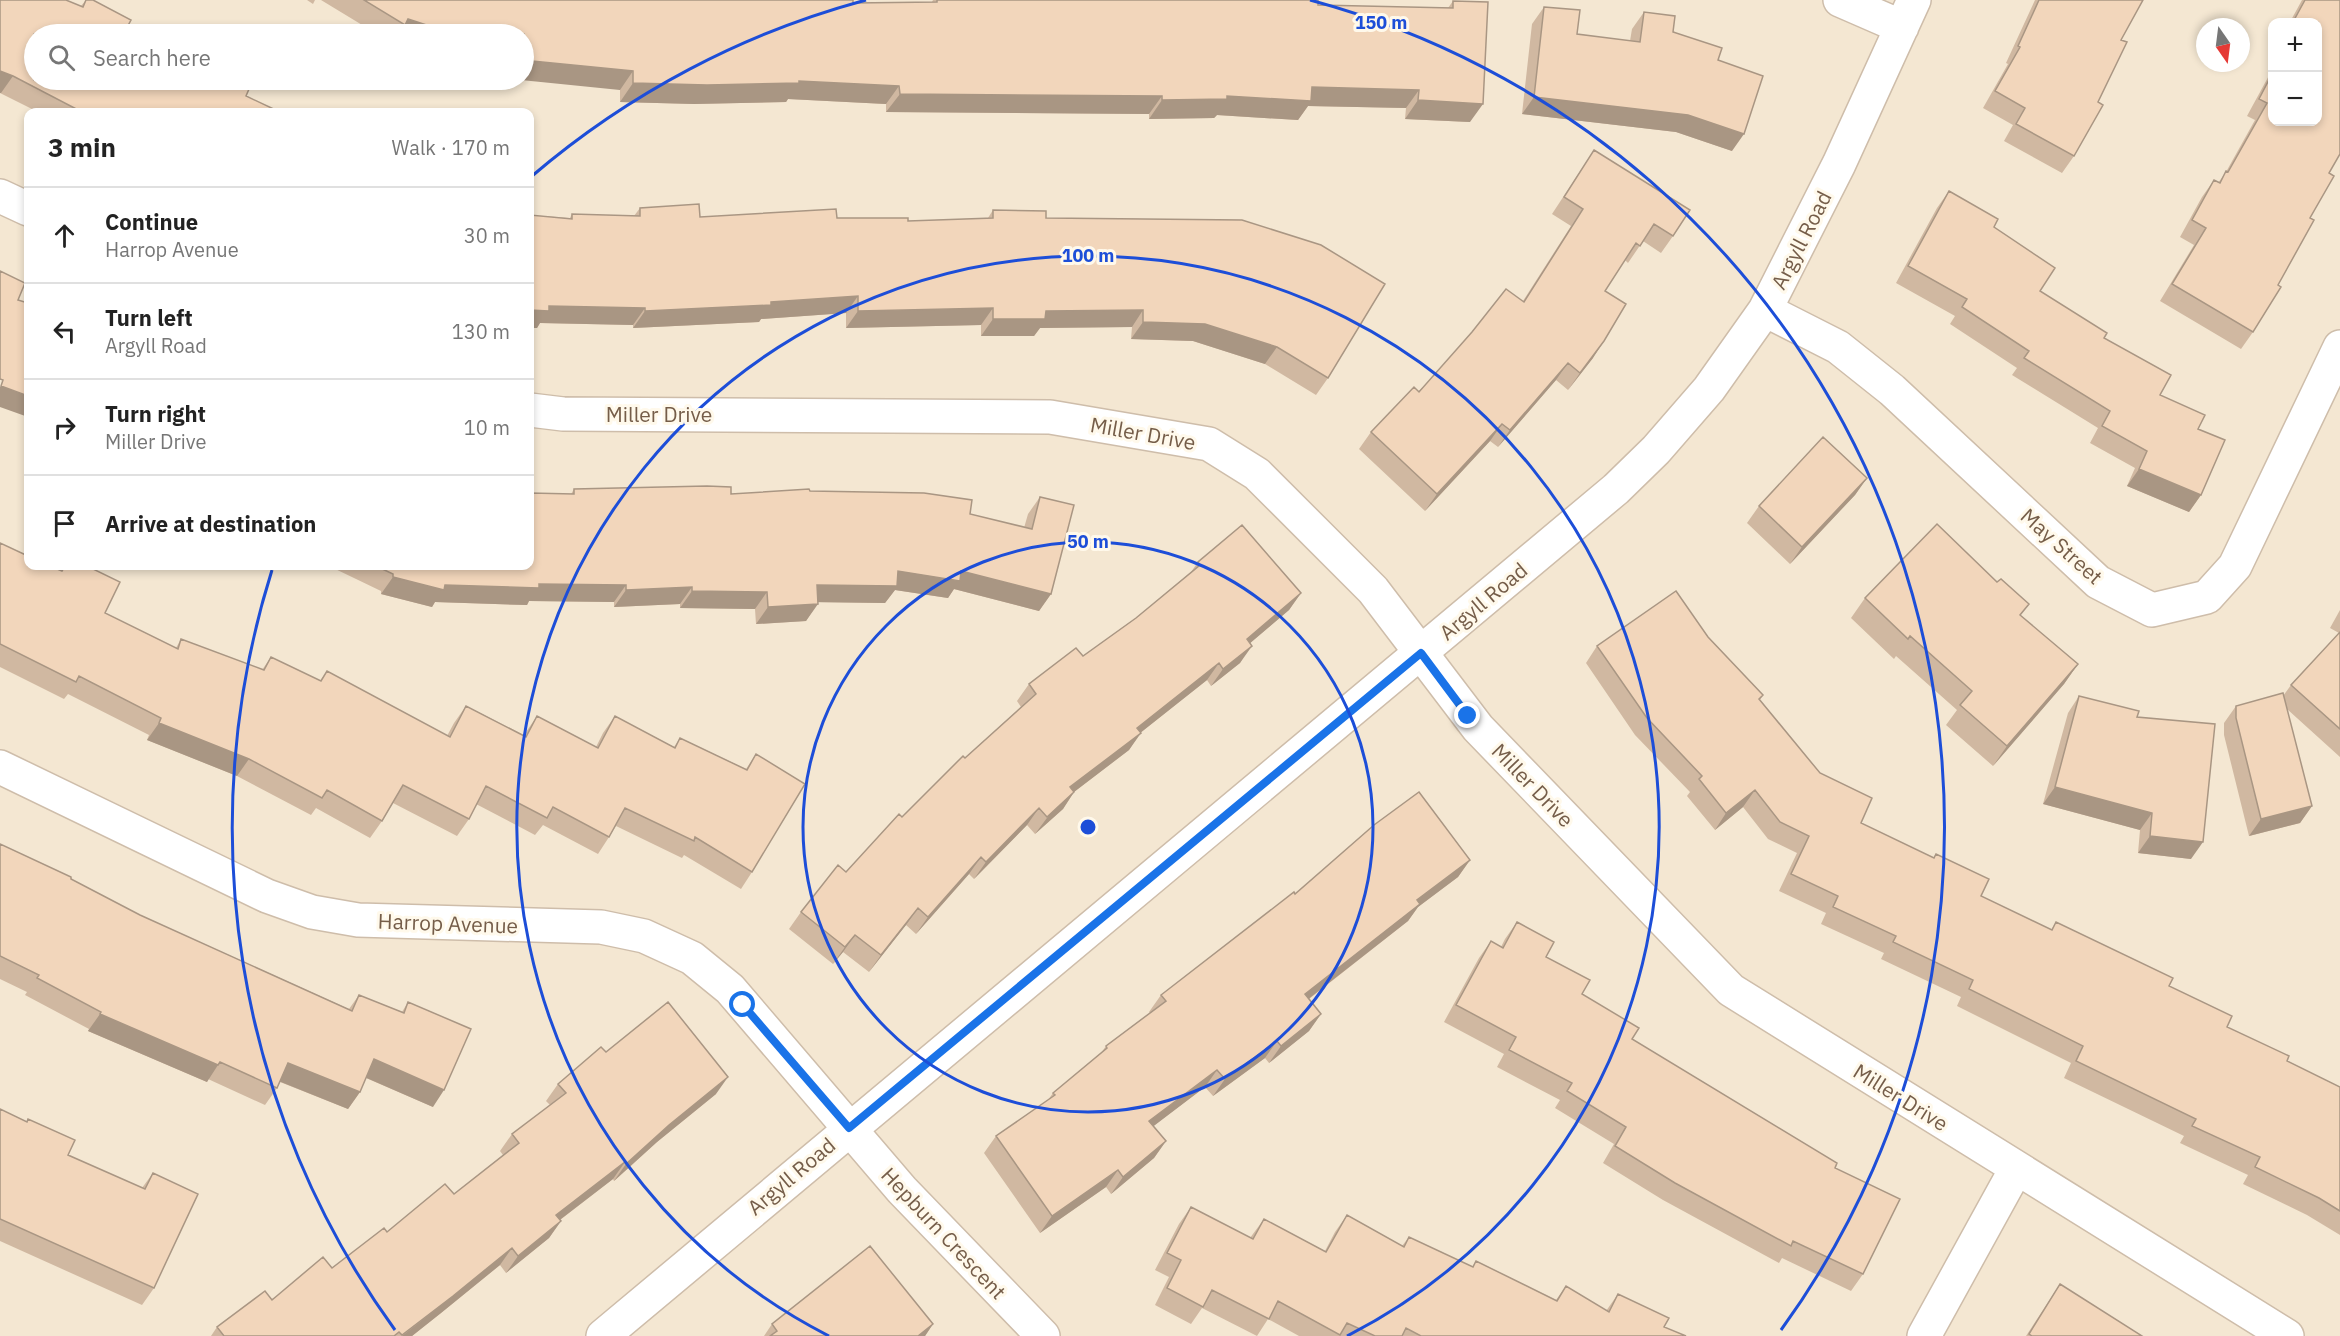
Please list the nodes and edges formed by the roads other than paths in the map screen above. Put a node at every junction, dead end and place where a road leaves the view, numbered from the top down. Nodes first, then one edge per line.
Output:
1 (1840, 0) edge
2 (1908, 14) edge
3 (0, 196) edge
4 (24, 207) edge
5 (1765, 310) junction
6 (2340, 347) edge
7 (534, 410) edge
8 (1421, 653) junction
9 (0, 767) edge
10 (849, 1128) junction
11 (2016, 1169) junction
12 (603, 1336) edge
13 (1043, 1336) edge
14 (1924, 1336) edge
15 (2287, 1336) edge

1 - 2 street
2 - 5 street, Argyll Road
3 - 4 street
5 - 6 street, May Street
5 - 8 street, Argyll Road
7 - 8 street, Miller Drive
8 - 10 street, Argyll Road
8 - 11 street, Miller Drive
9 - 10 street, Harrop Avenue
10 - 12 street, Argyll Road
10 - 13 street, Hepburn Crescent
11 - 14 street
11 - 15 street, Miller Drive

